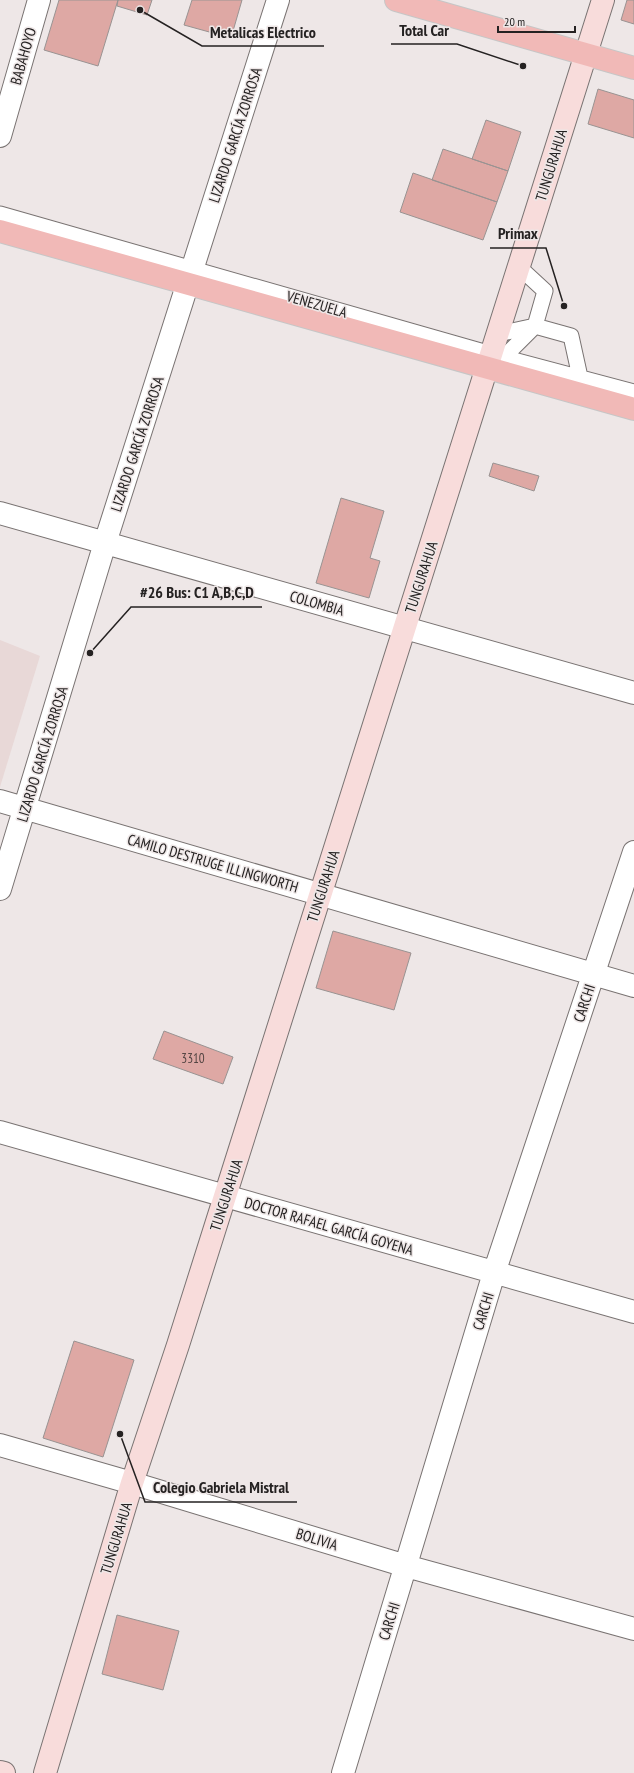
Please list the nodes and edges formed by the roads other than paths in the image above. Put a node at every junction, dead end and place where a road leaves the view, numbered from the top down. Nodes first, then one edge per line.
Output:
1 (39, 0) edge
2 (278, 0) edge
3 (396, 0) edge
4 (603, 0) edge
5 (586, 54) junction
6 (634, 68) edge
7 (0, 136) edge
8 (0, 214) edge
9 (0, 231) edge
10 (519, 267) junction
11 (191, 276) junction
12 (535, 326) junction
13 (494, 356) junction
14 (582, 386) junction
15 (634, 392) edge
16 (634, 408) edge
17 (0, 513) edge
18 (105, 543) junction
19 (405, 628) junction
20 (634, 693) edge
21 (0, 802) edge
22 (26, 809) junction
23 (634, 852) edge
24 (0, 890) edge
25 (321, 894) junction
26 (594, 974) junction
27 (634, 986) edge
28 (0, 1132) edge
29 (225, 1196) junction
30 (494, 1273) junction
31 (634, 1312) edge
32 (0, 1445) edge
33 (132, 1483) junction
34 (406, 1566) junction
35 (634, 1629) edge
36 (0, 1772) edge
37 (4, 1773) edge
38 (45, 1773) edge
39 (342, 1773) edge

1 - 7 street, BABAHOYO
2 - 11 street, LIZARDO GARCÍA ZORROSA
3 - 5 main road
4 - 5 main road, TUNGURAHUA
5 - 6 main road
5 - 10 main road, TUNGURAHUA
8 - 11 lane, VENEZUELA
9 - 11 main road, VENEZUELA
10 - 12 lane
10 - 13 main road, TUNGURAHUA
11 - 13 main road, VENEZUELA
11 - 18 street, LIZARDO GARCÍA ZORROSA
12 - 13 lane
12 - 13 lane
12 - 14 lane
13 - 14 main road, VENEZUELA
13 - 19 main road, TUNGURAHUA
14 - 15 lane, VENEZUELA
14 - 16 main road, VENEZUELA
17 - 18 street, COLOMBIA
18 - 19 street, COLOMBIA
18 - 22 street, LIZARDO GARCÍA ZORROSA
19 - 20 street, COLOMBIA
19 - 25 main road, TUNGURAHUA
21 - 22 street, CAMILO DESTRUGE ILLINGWORTH
22 - 24 street, LIZARDO GARCÍA ZORROSA
22 - 25 street, CAMILO DESTRUGE ILLINGWORTH
23 - 26 street, CARCHI
25 - 26 street, CAMILO DESTRUGE ILLINGWORTH
25 - 29 main road, TUNGURAHUA
26 - 27 street, CAMILO DESTRUGE ILLINGWORTH
26 - 30 street, CARCHI
28 - 29 street, DOCTOR RAFAEL GARCÍA GOYENA
29 - 30 street, DOCTOR RAFAEL GARCÍA GOYENA
29 - 33 main road, TUNGURAHUA
30 - 31 street, DOCTOR RAFAEL GARCÍA GOYENA
30 - 34 street, CARCHI
32 - 33 street, BOLIVIA
33 - 34 street, BOLIVIA
33 - 38 main road, TUNGURAHUA
34 - 35 street, BOLIVIA
34 - 39 street, CARCHI
36 - 37 main road

